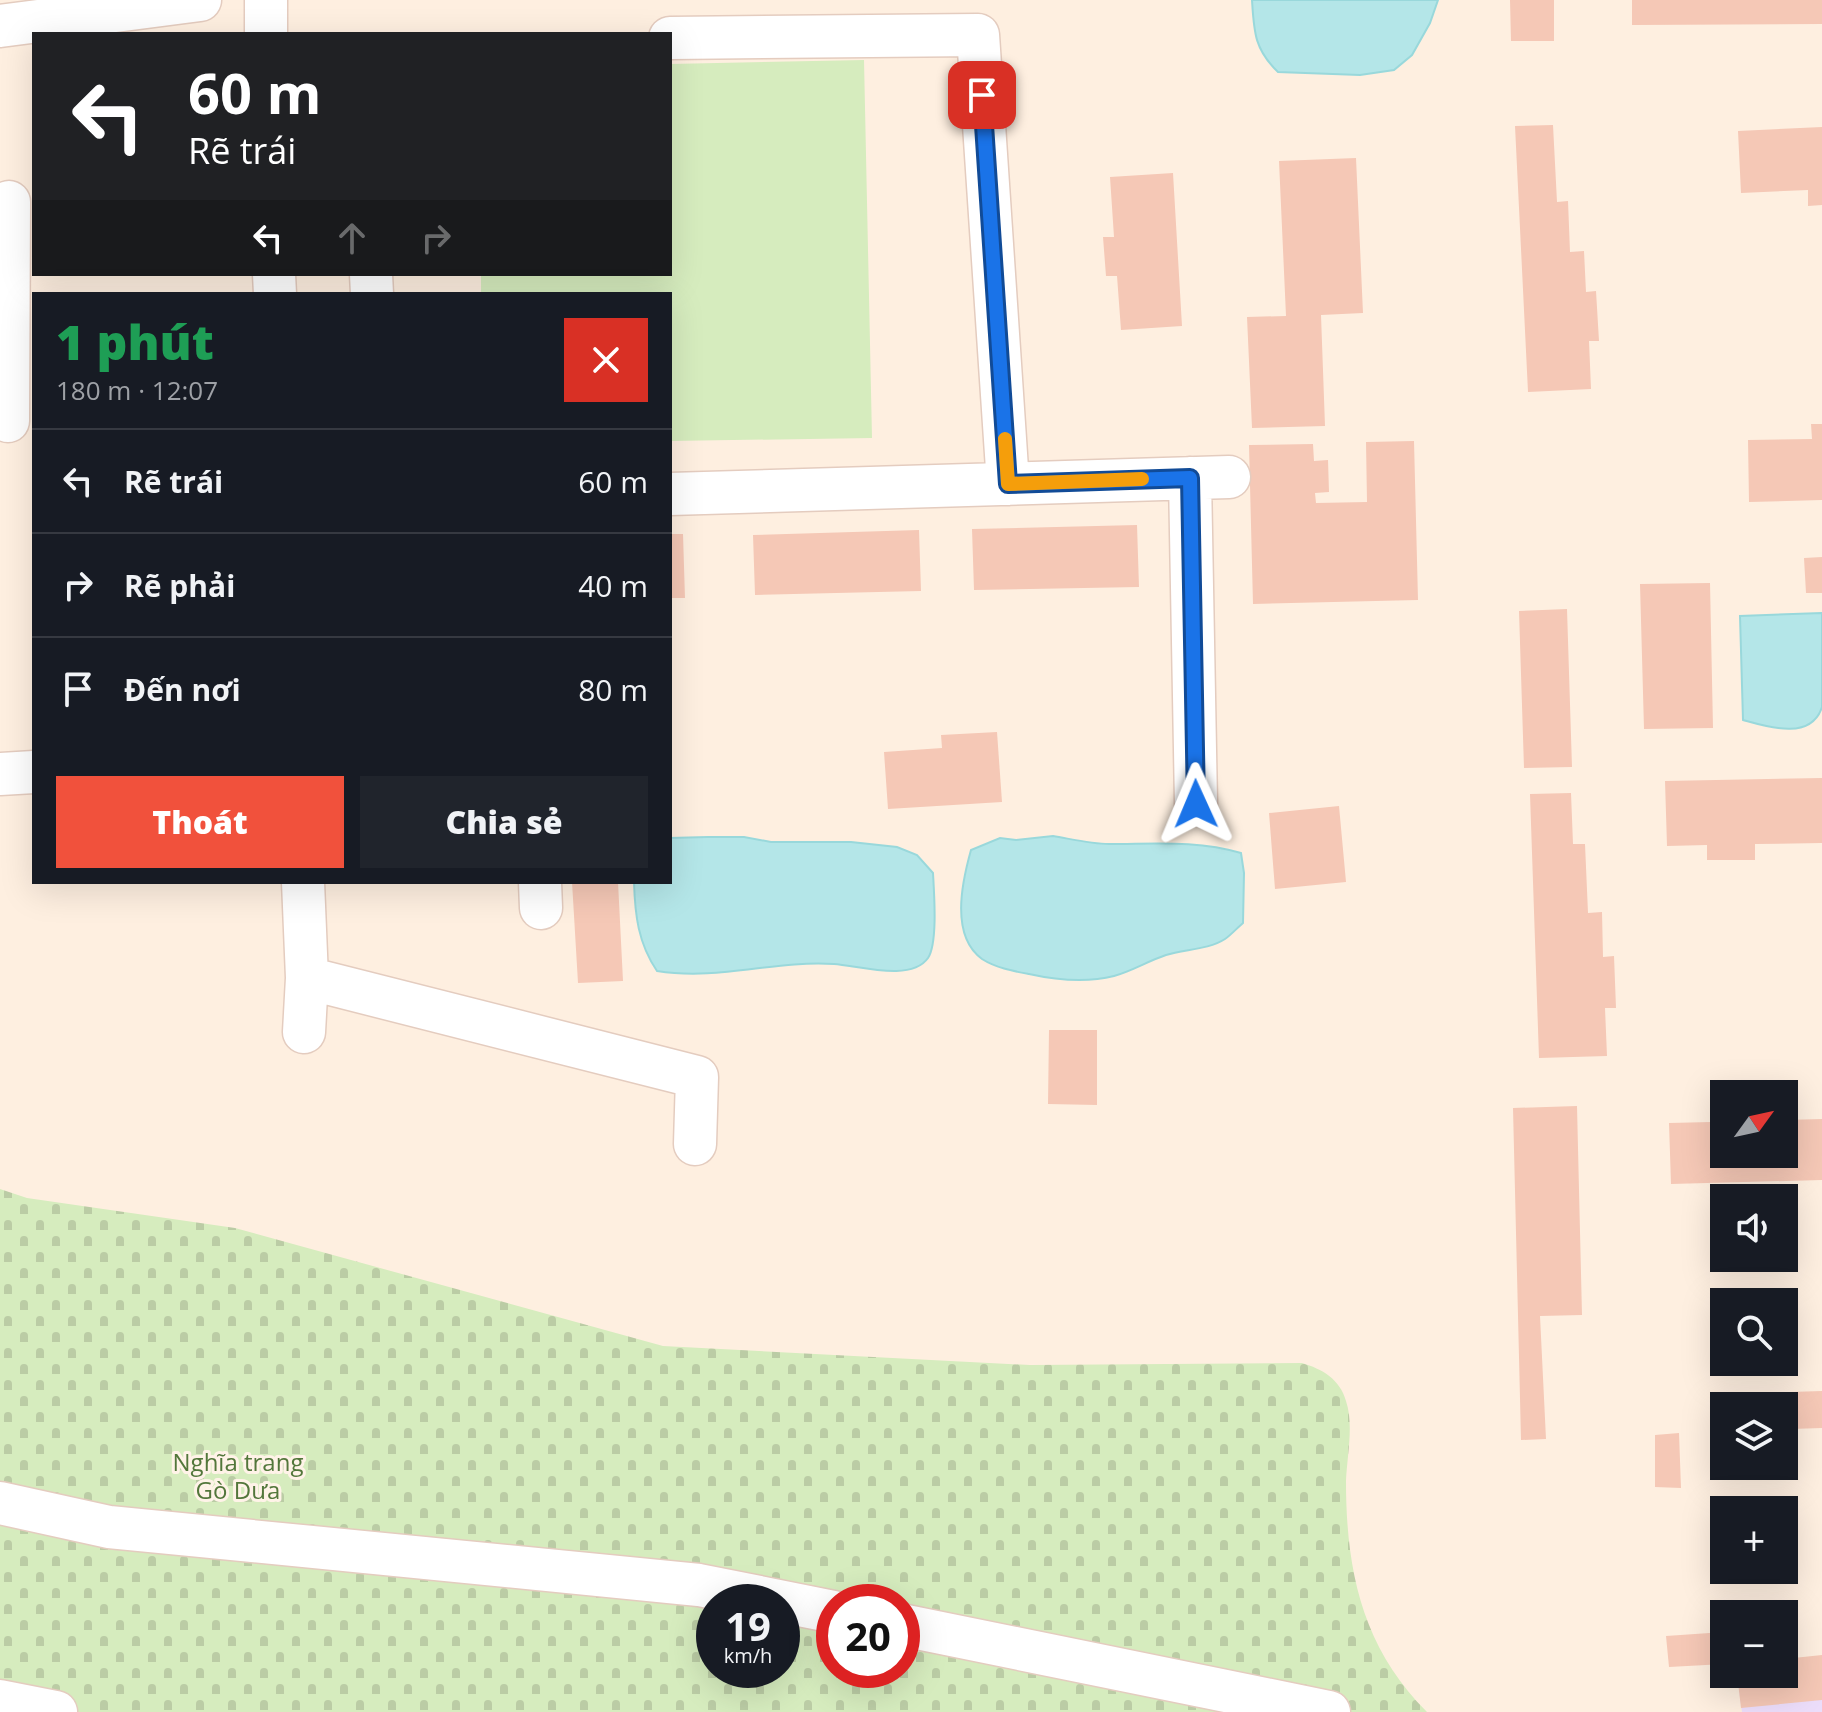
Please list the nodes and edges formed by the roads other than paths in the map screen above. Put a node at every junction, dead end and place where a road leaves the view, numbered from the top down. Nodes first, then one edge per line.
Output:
1 (200, 0) edge
2 (266, 0) edge
3 (0, 26) edge
4 (266, 32) edge
5 (672, 38) edge
6 (14, 202) edge
7 (8, 421) dead end
8 (1008, 484) junction
9 (672, 494) edge
10 (32, 772) edge
11 (0, 774) edge
12 (1196, 804) dead end
13 (303, 884) edge
14 (307, 978) junction
15 (304, 1032) dead end
16 (695, 1144) dead end
17 (0, 1503) edge
18 (816, 1608) edge
19 (920, 1629) edge
20 (0, 1701) edge
21 (56, 1712) edge
22 (1329, 1712) edge

1 - 3 street
2 - 4 street
5 - 8 street
6 - 7 street
8 - 9 street
8 - 12 street
10 - 11 street
13 - 14 street
14 - 15 street
14 - 16 street
17 - 18 street
19 - 22 street
20 - 21 street

